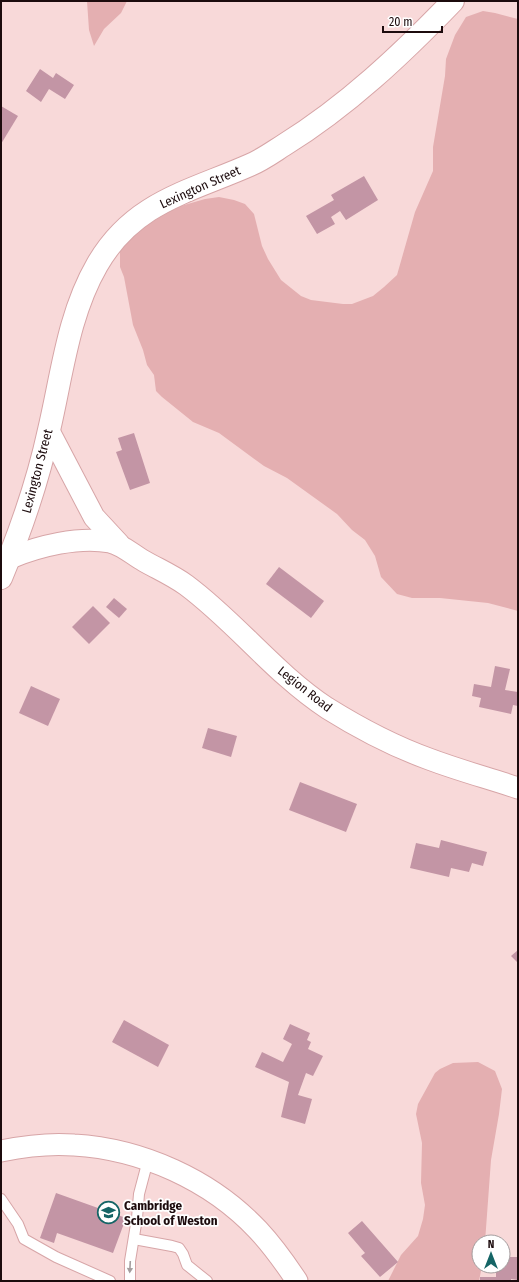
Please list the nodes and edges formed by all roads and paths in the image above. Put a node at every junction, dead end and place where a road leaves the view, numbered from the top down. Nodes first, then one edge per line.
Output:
1 (453, 1) edge
2 (49, 431) junction
3 (119, 544) junction
4 (10, 558) junction
5 (1, 578) edge
6 (518, 788) edge
7 (1, 1150) edge
8 (148, 1160) junction
9 (1, 1199) edge
10 (134, 1239) junction
11 (110, 1281) edge
12 (130, 1281) edge
13 (207, 1281) edge
14 (297, 1281) edge

1 - 2 street, Lexington Street
2 - 3 street, Legion Road
2 - 4 street, Lexington Street
3 - 4 street, Legion Road
3 - 6 street, Legion Road
4 - 5 street, Lexington Street
7 - 8 street
8 - 10 lane
8 - 14 street
9 - 11 lane
10 -> 12 lane
10 - 13 lane

